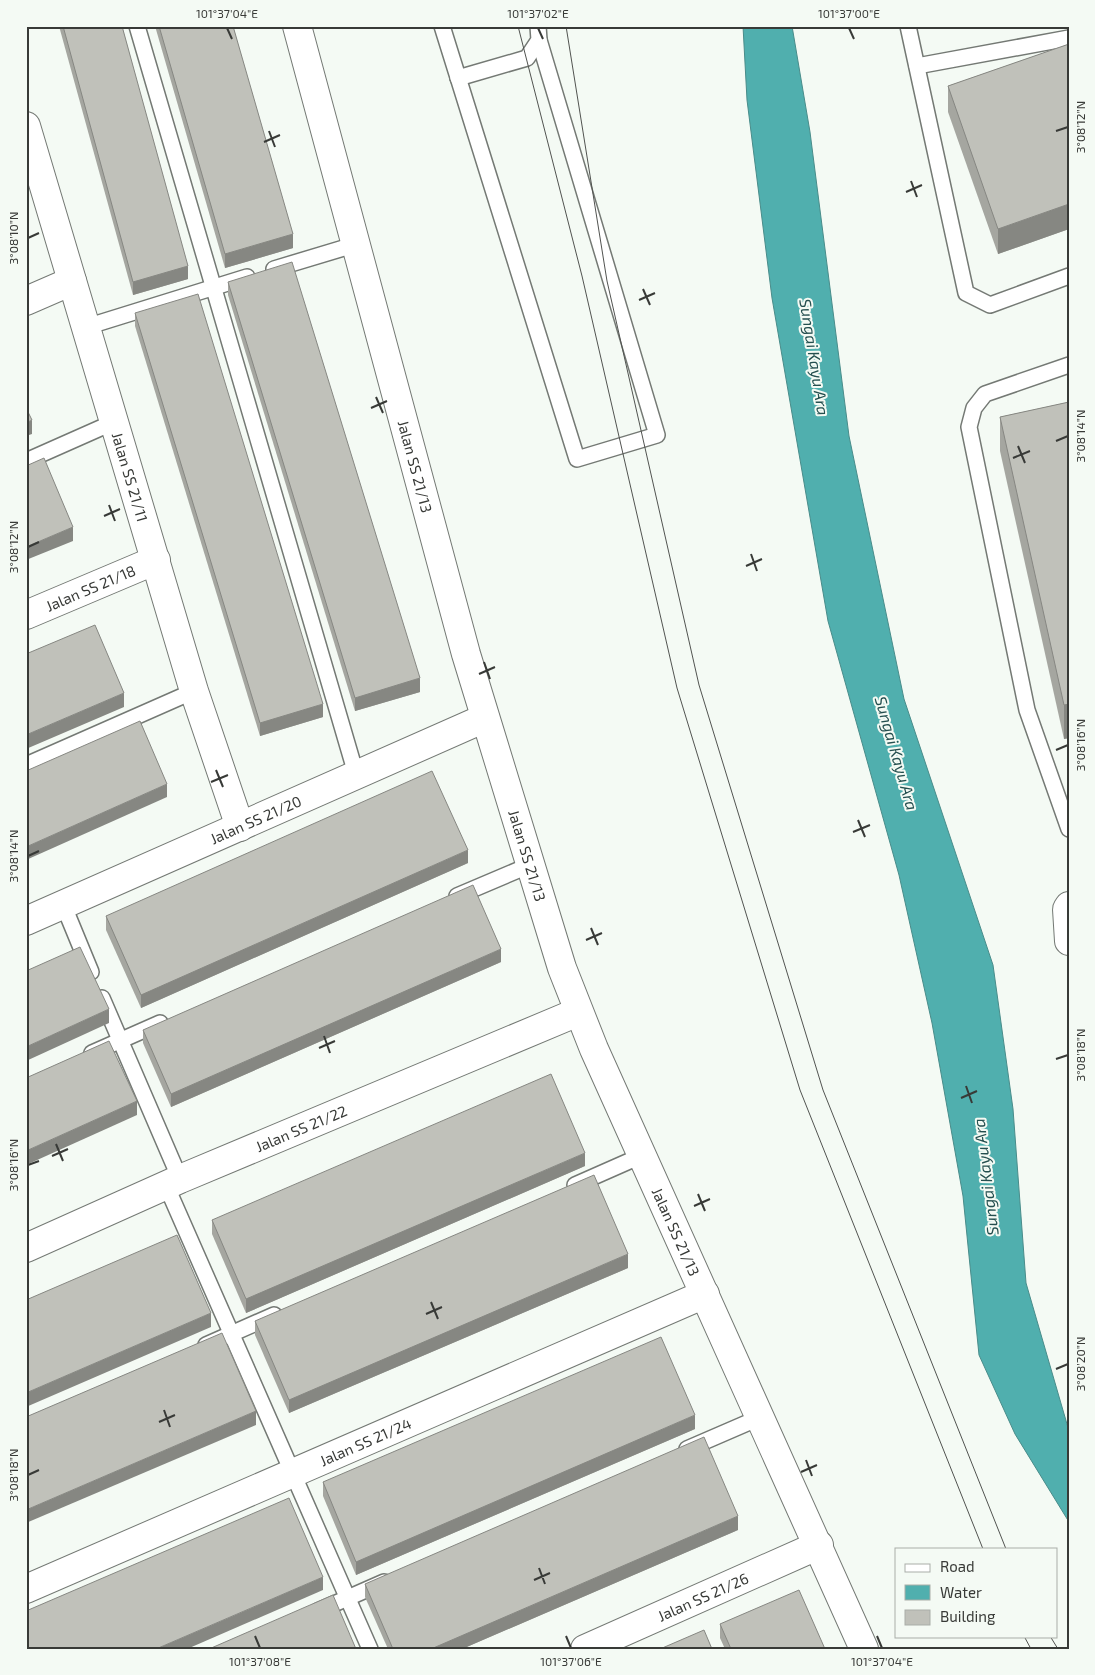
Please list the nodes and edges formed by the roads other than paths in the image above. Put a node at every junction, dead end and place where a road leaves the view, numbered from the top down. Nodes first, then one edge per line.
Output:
1 (137, 26) edge
2 (297, 26) edge
3 (442, 26) edge
4 (908, 26) edge
5 (538, 33) edge
6 (1069, 38) edge
7 (917, 66) junction
8 (458, 78) junction
9 (29, 143) edge
10 (357, 244) junction
11 (1069, 276) edge
12 (72, 281) junction
13 (213, 288) junction
14 (26, 301) edge
15 (86, 327) junction
16 (1069, 365) edge
17 (114, 422) junction
18 (26, 461) edge
19 (156, 560) junction
20 (26, 615) edge
21 (194, 691) junction
22 (485, 718) junction
23 (26, 765) edge
24 (356, 774) junction
25 (240, 826) junction
26 (1069, 829) edge
27 (530, 865) junction
28 (443, 902) edge
29 (64, 904) junction
30 (1069, 906) edge
31 (26, 921) edge
32 (1069, 941) edge
33 (578, 1012) junction
34 (173, 1018) edge
35 (119, 1041) junction
36 (77, 1059) edge
37 (643, 1155) junction
38 (173, 1182) junction
39 (560, 1191) edge
40 (26, 1248) edge
41 (705, 1294) junction
42 (286, 1310) edge
43 (231, 1334) junction
44 (196, 1349) edge
45 (761, 1417) junction
46 (671, 1456) edge
47 (293, 1474) junction
48 (819, 1545) junction
49 (401, 1574) edge
50 (26, 1589) edge
51 (347, 1598) junction
52 (302, 1617) edge
53 (370, 1649) edge
54 (586, 1649) edge
55 (864, 1649) edge

1 - 13 lane
2 - 10 street, Jalan SS 21/13
3 - 8 lane
4 - 7 lane
5 - 8 lane
5 - 8 lane
6 - 7 lane
7 - 11 lane
9 - 12 street, Jalan SS 21/11
10 - 13 lane
10 - 22 street, Jalan SS 21/13
12 - 14 street
12 - 15 street, Jalan SS 21/11
13 - 15 lane
13 - 24 lane
15 - 17 street, Jalan SS 21/11
16 - 26 lane
17 - 18 lane
17 - 19 street, Jalan SS 21/11
19 - 20 street, Jalan SS 21/18
19 - 21 street, Jalan SS 21/11
21 - 23 lane
21 - 25 street, Jalan SS 21/11
22 - 24 street, Jalan SS 21/20
22 - 27 street, Jalan SS 21/13
24 - 25 street, Jalan SS 21/20
25 - 29 street, Jalan SS 21/20
27 - 28 lane
27 - 33 street, Jalan SS 21/13
29 - 31 street, Jalan SS 21/20
29 - 35 lane
30 - 32 street
33 - 37 street, Jalan SS 21/13
33 - 38 street, Jalan SS 21/22
34 - 35 lane
35 - 36 lane
35 - 38 lane
37 - 39 lane
37 - 41 street, Jalan SS 21/13
38 - 40 street, Jalan SS 21/22
38 - 43 lane
41 - 45 street, Jalan SS 21/13
41 - 47 street, Jalan SS 21/24
42 - 43 lane
43 - 44 lane
43 - 47 lane
45 - 46 lane
45 - 48 street, Jalan SS 21/13
47 - 50 street, Jalan SS 21/24
47 - 51 lane
48 - 54 street, Jalan SS 21/26
48 - 55 street, Jalan SS 21/13
49 - 51 lane
51 - 52 lane
51 - 53 lane

